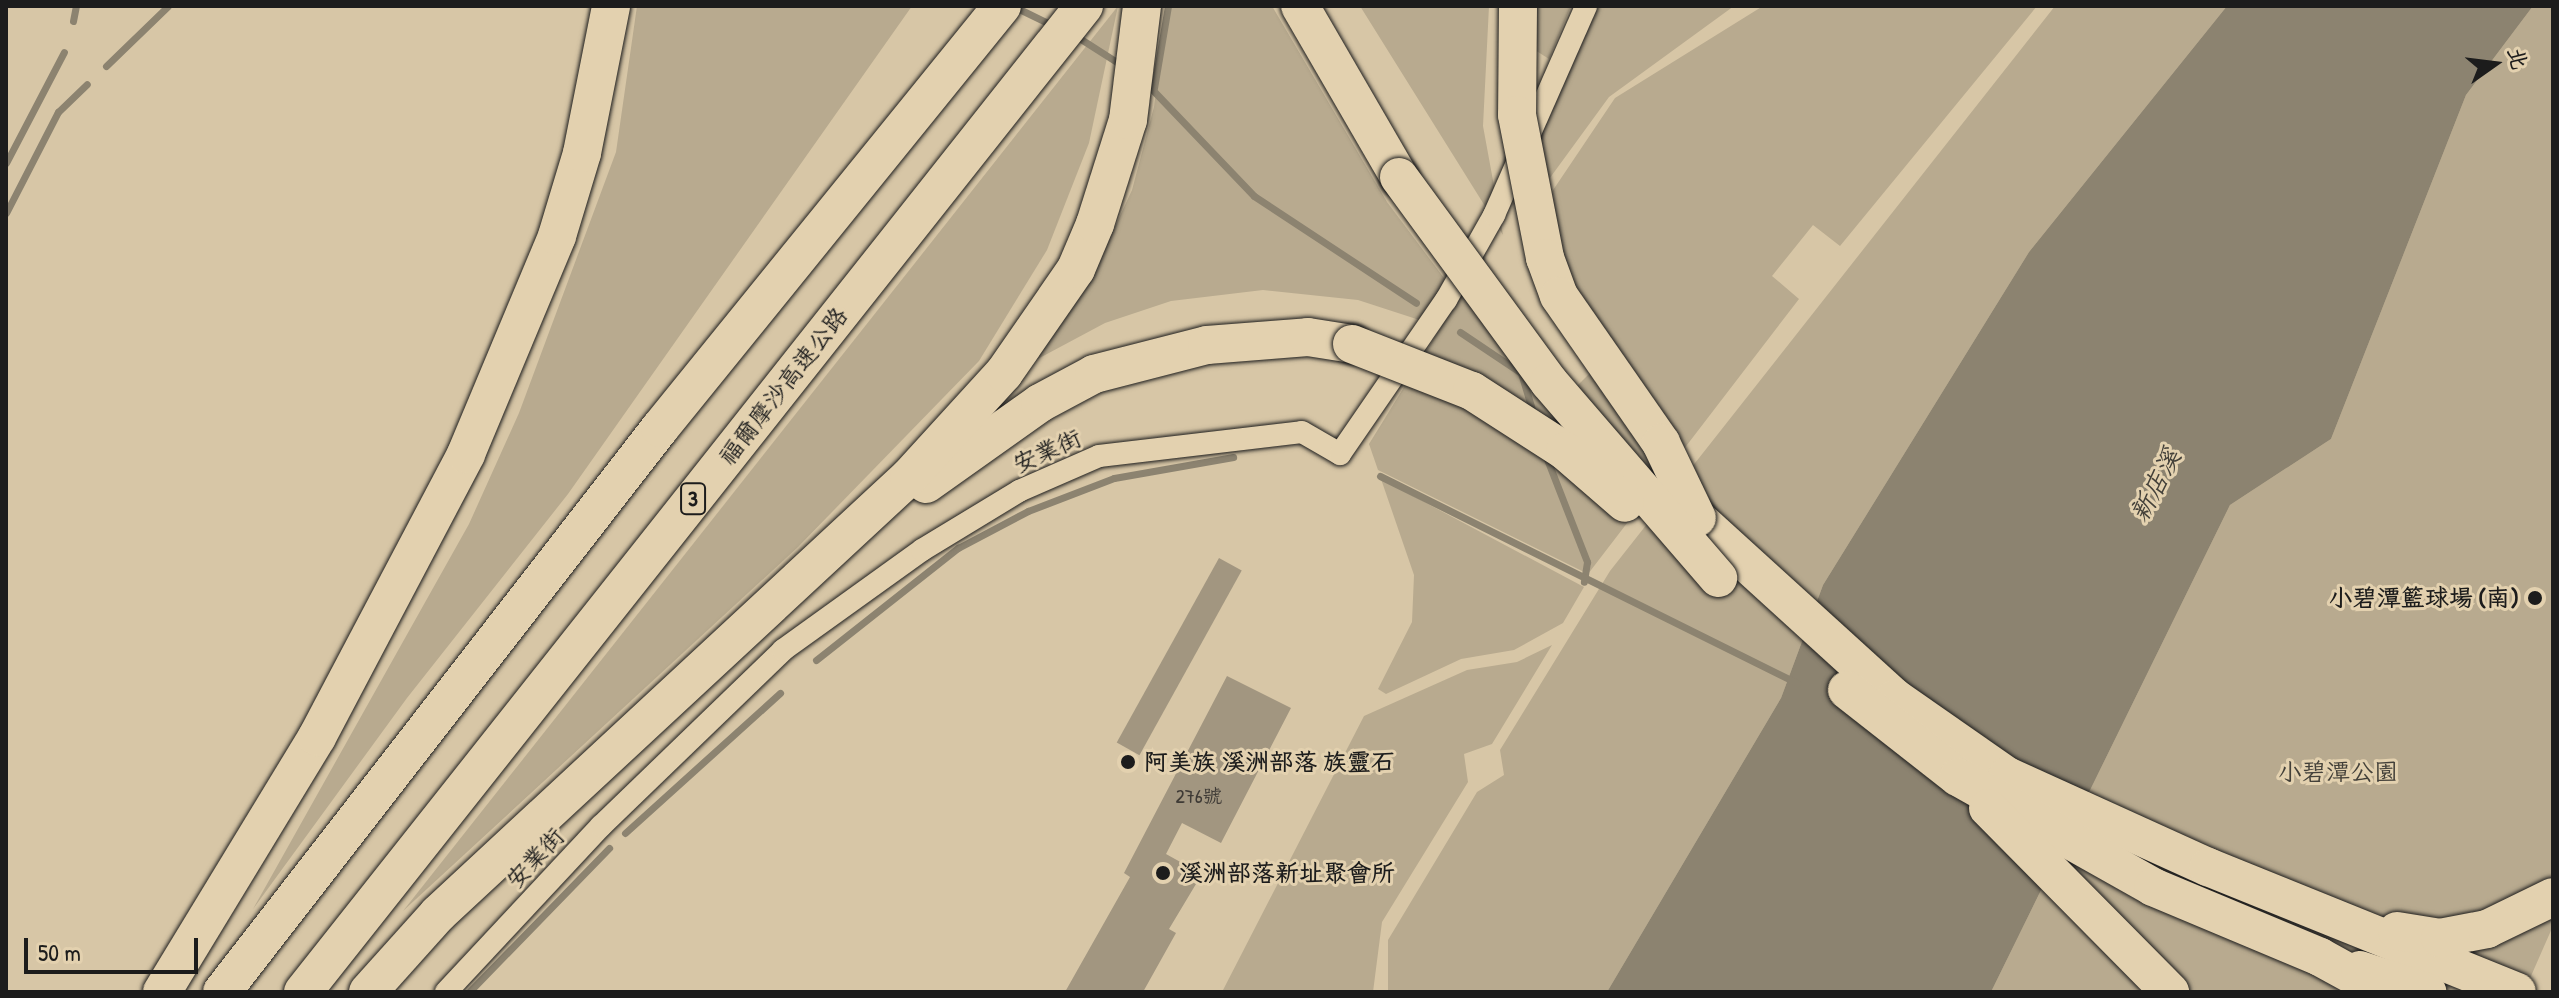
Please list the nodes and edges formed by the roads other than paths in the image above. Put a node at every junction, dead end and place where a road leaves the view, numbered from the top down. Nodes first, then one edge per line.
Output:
1 (611, 6) edge
2 (1002, 6) edge
3 (1084, 6) edge
4 (1142, 6) edge
5 (1518, 6) edge
6 (1586, 6) edge
7 (1317, 12) edge
8 (1410, 170) junction
9 (1697, 518) junction
10 (1718, 578) junction
11 (804, 579) junction
12 (1958, 777) junction
13 (2553, 897) edge
14 (2335, 920) junction
15 (2320, 957) junction
16 (162, 992) edge
17 (222, 992) edge
18 (303, 992) edge
19 (368, 992) edge
20 (446, 992) edge
21 (2170, 992) edge
22 (2384, 992) edge
23 (2427, 992) edge
24 (2517, 992) edge

1 - 16 highway
2 - 17 highway
3 - 18 highway, 福爾摩沙高速公路 / 3
4 - 11 highway
5 - 9 highway, bridge
6 - 20 street, 安業街
7 - 8 highway
8 - 9 highway, bridge
8 - 10 highway, bridge
9 - 14 highway
10 - 11 highway, bridge
10 - 12 highway
11 - 19 highway
12 - 15 highway
12 - 21 highway
13 - 14 highway
14 - 24 highway
15 - 22 highway
15 - 23 highway

